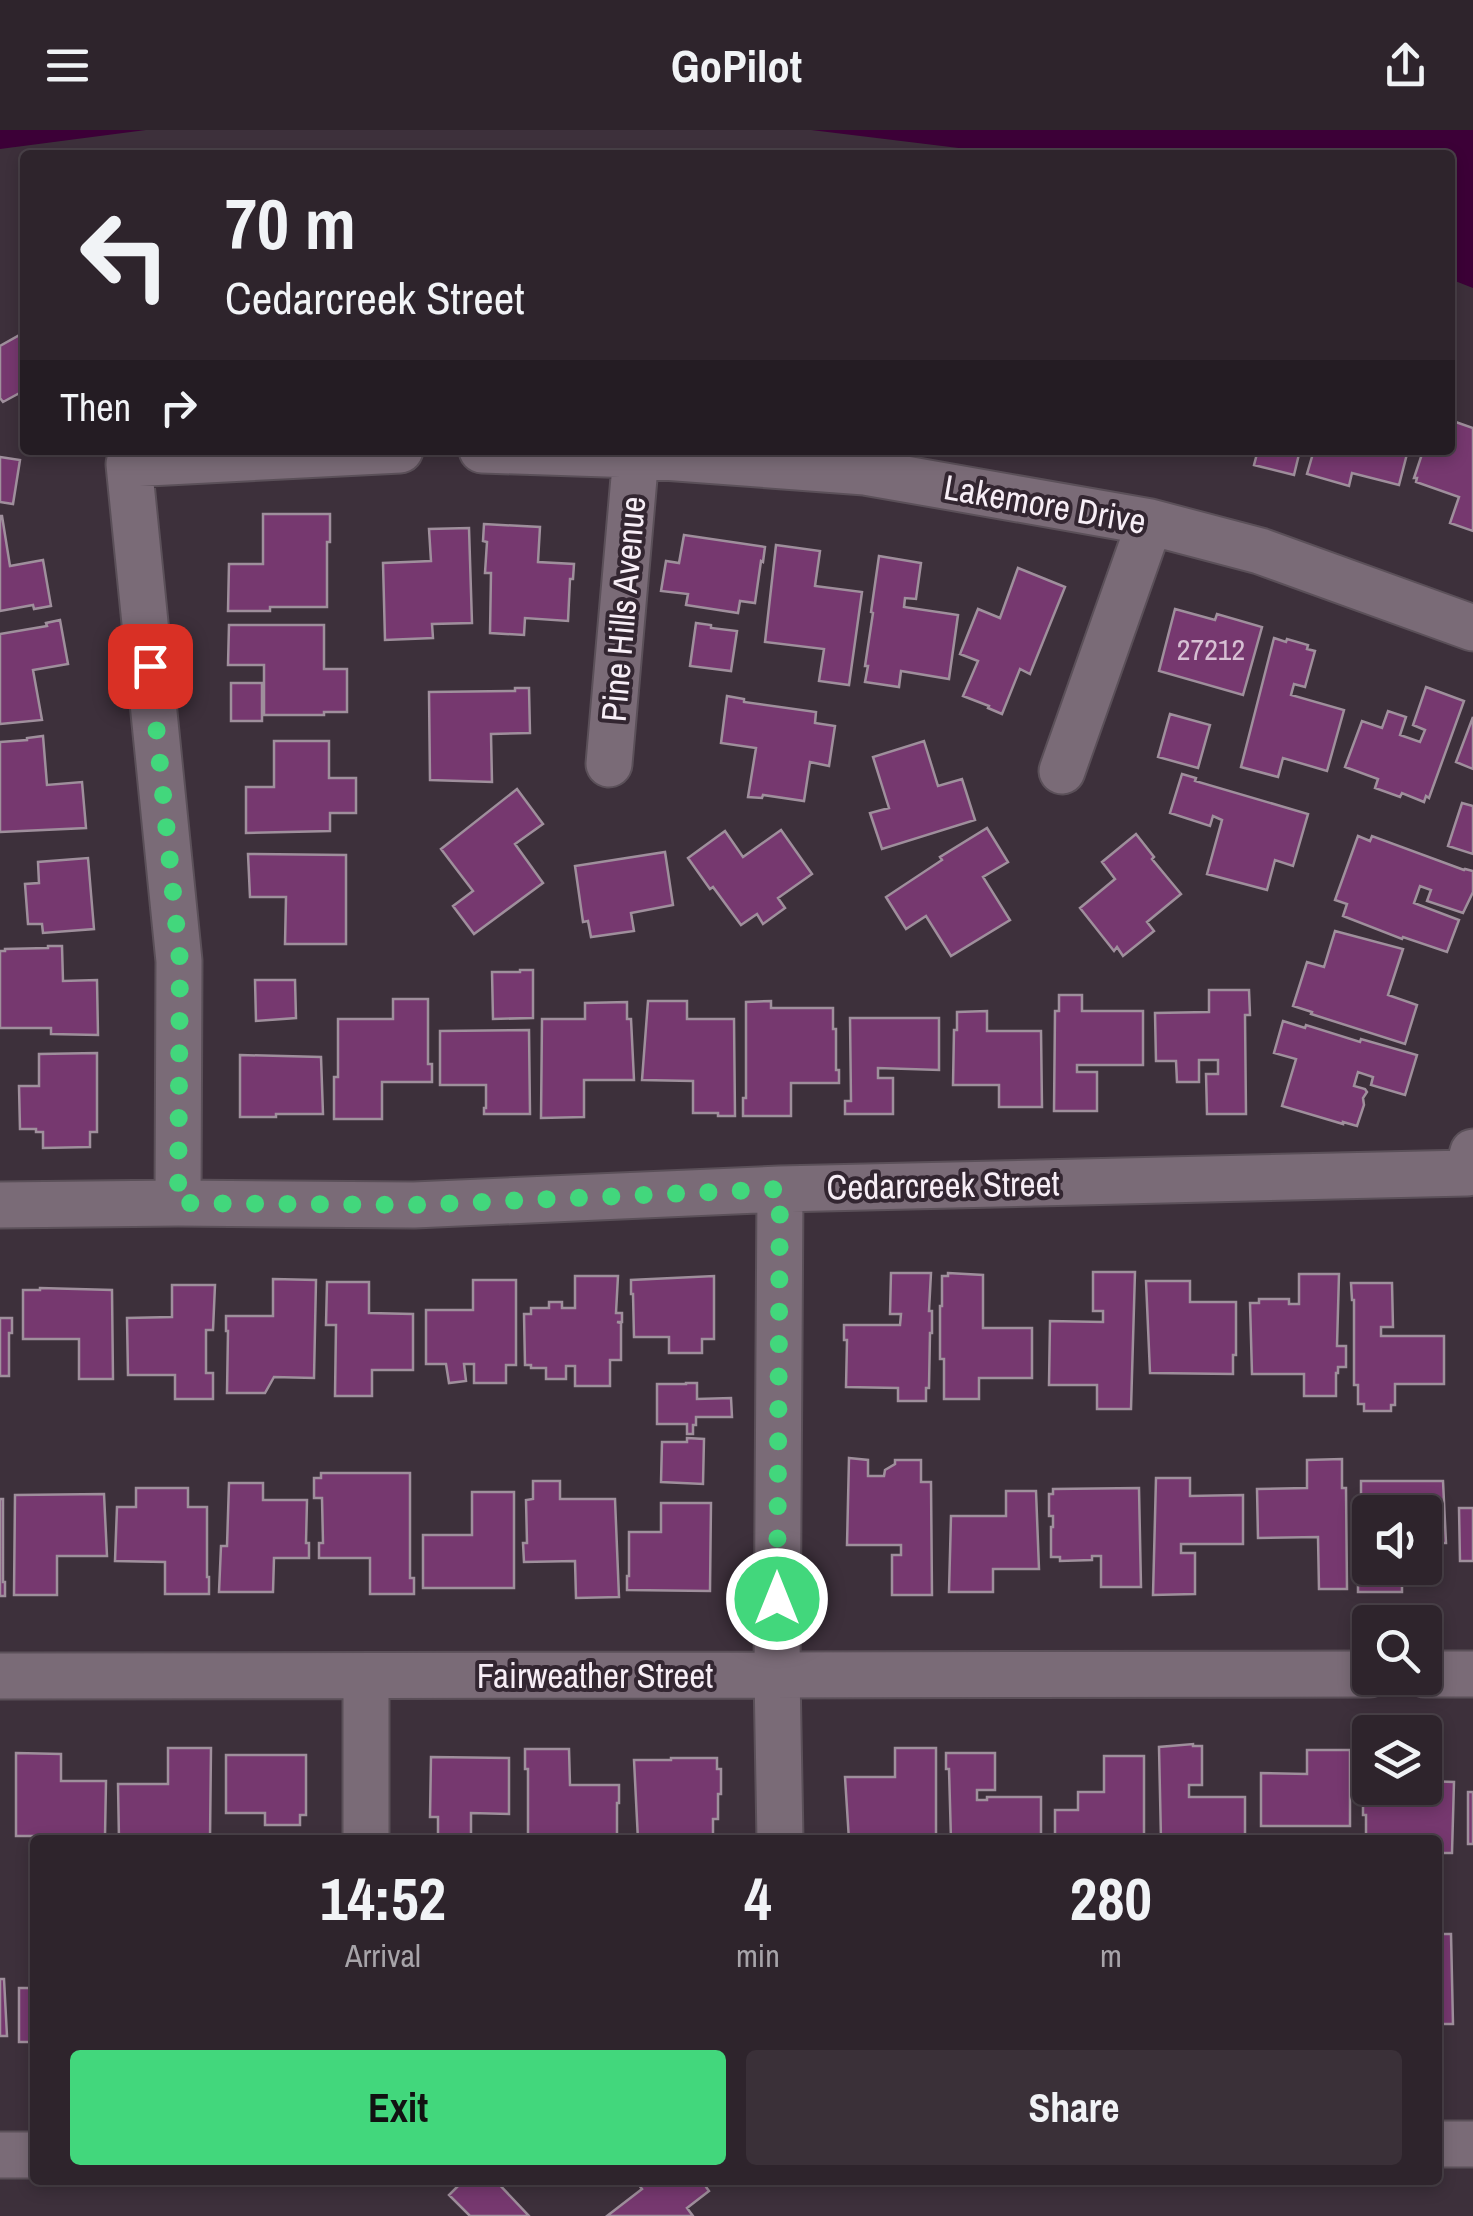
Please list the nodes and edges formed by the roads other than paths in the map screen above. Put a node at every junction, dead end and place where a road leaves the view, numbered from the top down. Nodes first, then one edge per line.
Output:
1 (303, 455) edge
2 (636, 455) joint
3 (1150, 522) junction
4 (1473, 628) edge
5 (609, 764) dead end
6 (1062, 770) dead end
7 (1470, 1163) edge
8 (780, 1189) junction
9 (178, 1203) junction
10 (0, 1205) edge
11 (777, 1674) junction
12 (1352, 1674) edge
13 (1442, 1674) edge
14 (1473, 1674) edge
15 (0, 1676) edge
16 (366, 1676) junction
17 (366, 1835) edge
18 (780, 1835) edge
19 (1442, 2144) edge
20 (1473, 2144) edge
21 (0, 2155) edge
22 (30, 2155) edge

1 - 9 street
2 - 3 street, Lakemore Drive
2 - 5 street, Pine Hills Avenue
3 - 4 street, Lakemore Drive
3 - 6 street
7 - 8 street, Cedarcreek Street
8 - 9 street, Cedarcreek Street
8 - 11 street
9 - 10 street, Cedarcreek Street
11 - 12 street, Fairweather Street
11 - 16 street, Fairweather Street
11 - 18 street
13 - 14 street
15 - 16 street, Fairweather Street
16 - 17 street
19 - 20 street
21 - 22 street

